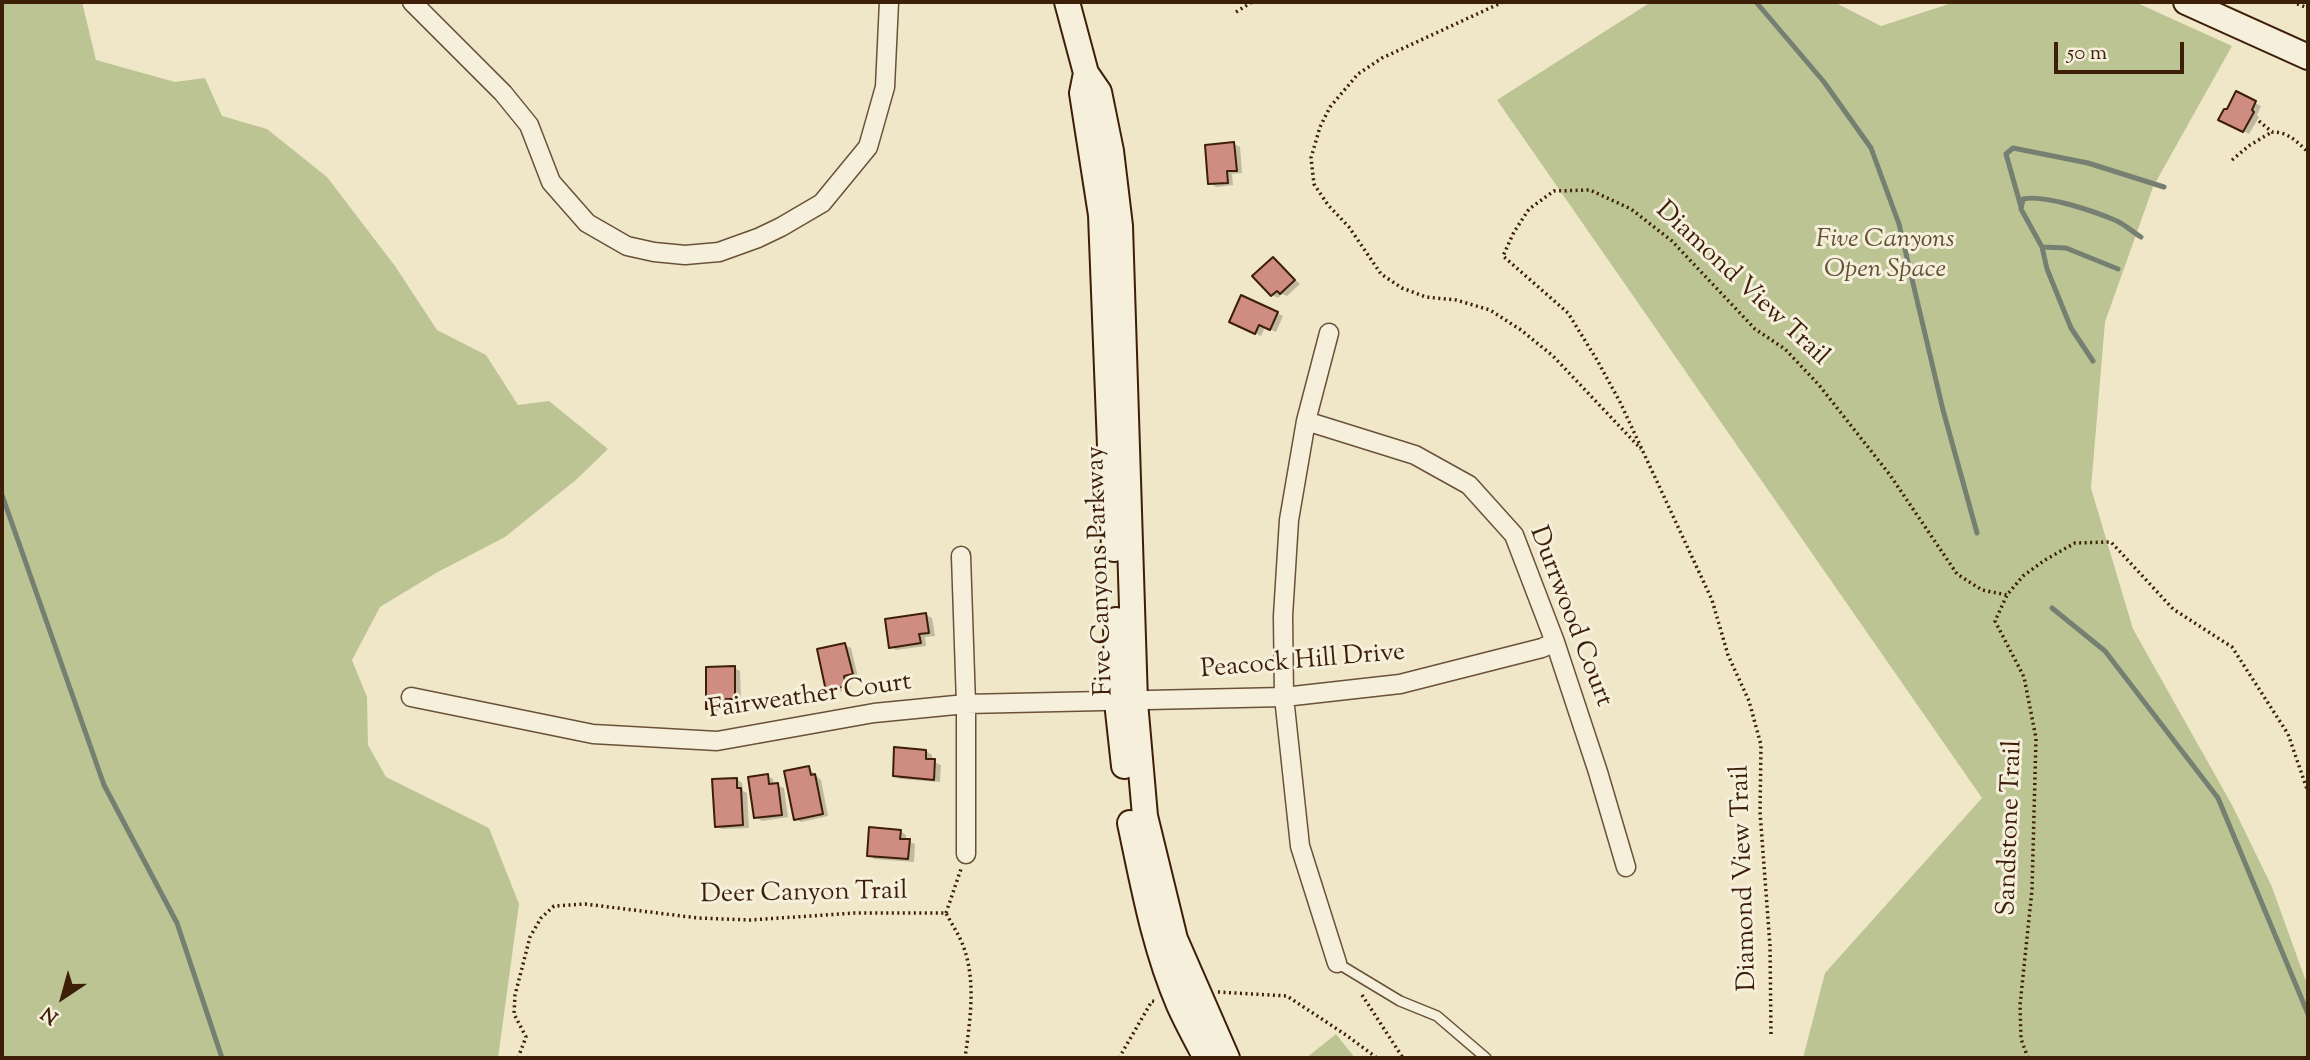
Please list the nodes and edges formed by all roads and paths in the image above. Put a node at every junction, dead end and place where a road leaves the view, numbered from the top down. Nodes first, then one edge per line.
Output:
1 (412, 2) edge
2 (888, 2) edge
3 (1067, 2) edge
4 (1252, 2) edge
5 (1503, 2) edge
6 (2186, 2) edge
7 (2292, 2) edge
8 (2308, 8) edge
9 (1236, 12) dead end
10 (2308, 57) edge
11 (2259, 121) dead end
12 (2272, 132) junction
13 (2308, 152) edge
14 (2232, 160) dead end
15 (1329, 334) dead end
16 (1306, 421) junction
17 (1642, 450) junction
18 (961, 556) dead end
19 (2007, 595) junction
20 (1555, 642) junction
21 (411, 697) dead end
22 (1284, 697) junction
23 (1126, 702) junction
24 (966, 704) junction
25 (2308, 792) edge
26 (966, 854) joint
27 (1626, 867) dead end
28 (946, 914) junction
29 (1337, 963) joint
30 (1360, 992) dead end
31 (1190, 1001) junction
32 (1771, 1034) dead end
33 (518, 1058) edge
34 (965, 1058) edge
35 (1119, 1058) edge
36 (1206, 1058) edge
37 (1227, 1058) edge
38 (1377, 1058) edge
39 (1403, 1058) edge
40 (1486, 1058) edge
41 (2028, 1058) edge

1 - 2 street
3 - 23 main road, Five Canyons Parkway
4 - 9 path
5 - 17 path, Diamond View Trail
6 - 10 main road
7 - 8 path
11 - 12 path
12 - 13 path
12 - 14 path
15 - 16 street
16 - 20 street, Durrwood Court
16 - 22 street
17 - 19 path, Diamond View Trail
17 - 32 path, Diamond View Trail
18 - 24 street
19 - 25 path, Sandstone Trail
19 - 41 path, Sandstone Trail
20 - 22 street, Peacock Hill Drive
20 - 27 street, Durrwood Court
21 - 24 street, Fairweather Court
22 - 23 street, Peacock Hill Drive
22 - 29 street
23 - 24 street, Fairweather Court
23 - 31 main road, Five Canyons Parkway
24 - 26 street
26 - 28 path
28 - 33 path, Deer Canyon Trail
28 - 34 path, Deer Canyon Trail
29 - 40 lane
30 - 39 path
31 - 35 path
31 - 36 main road, Five Canyons Parkway
31 - 37 main road, Five Canyons Parkway
31 - 38 path

